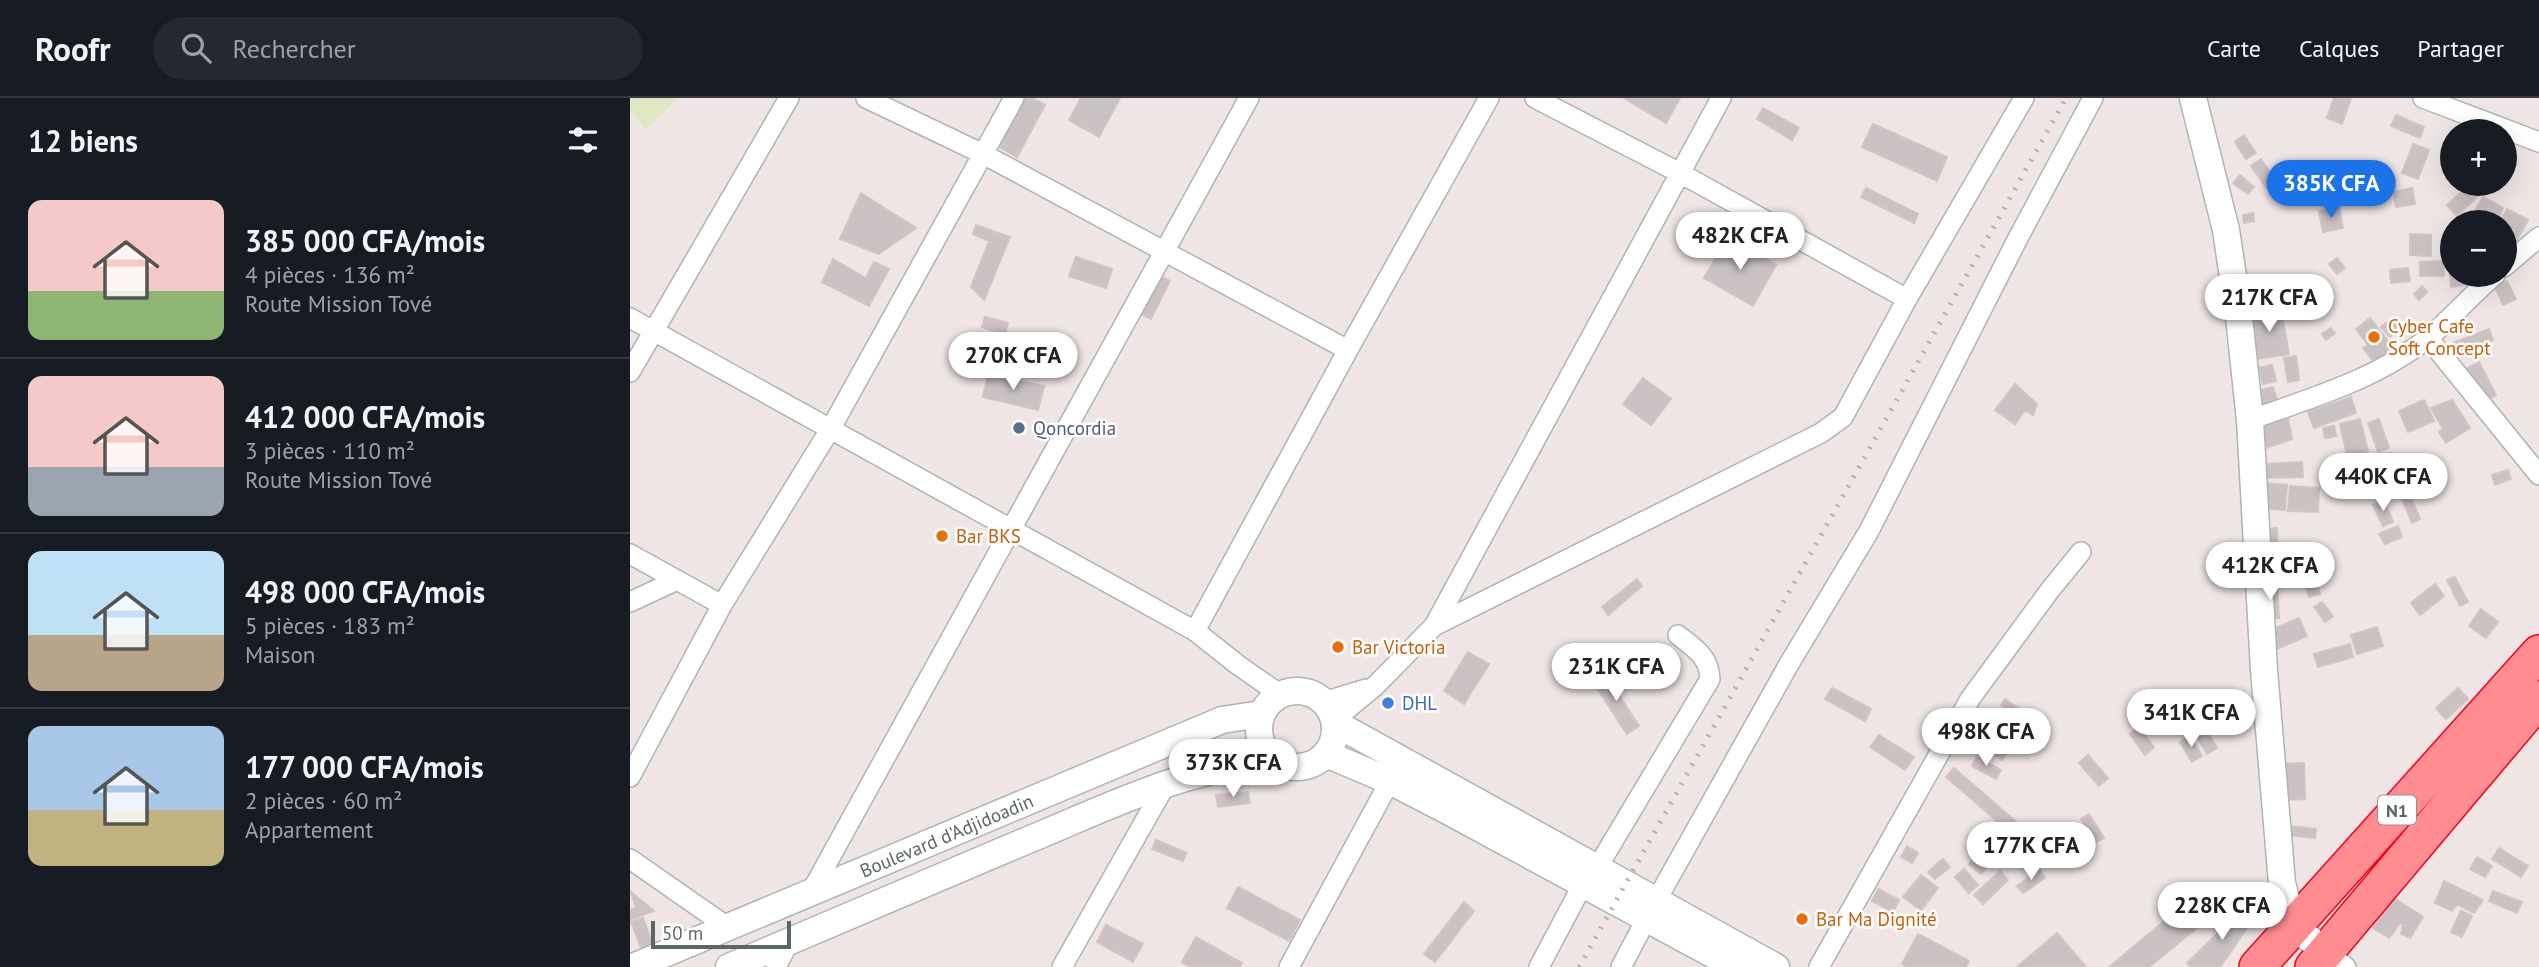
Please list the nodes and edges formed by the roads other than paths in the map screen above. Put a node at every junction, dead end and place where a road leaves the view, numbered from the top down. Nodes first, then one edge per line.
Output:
1 (789, 98) edge
2 (866, 98) edge
3 (1014, 98) edge
4 (1249, 98) edge
5 (1489, 98) edge
6 (1535, 98) edge
7 (1721, 98) edge
8 (2024, 98) edge
9 (2093, 98) edge
10 (2193, 98) edge
11 (2423, 98) edge
12 (2539, 142) edge
13 (983, 154) junction
14 (1680, 173) junction
15 (2538, 240) edge
16 (1164, 251) junction
17 (2517, 257) edge
18 (2482, 287) edge
19 (1907, 299) junction
20 (630, 318) edge
21 (654, 332) junction
22 (2428, 338) junction
23 (1348, 350) junction
24 (630, 372) edge
25 (2250, 420) junction
26 (831, 428) junction
27 (2539, 475) edge
28 (1010, 527) junction
29 (2081, 552) dead end
30 (630, 554) edge
31 (675, 581) junction
32 (630, 602) edge
33 (722, 606) junction
34 (1434, 626) junction
35 (1195, 631) junction
36 (1678, 635) dead end
37 (2539, 653) edge
38 (2539, 699) edge
39 (1270, 705) junction
40 (1330, 715) junction
41 (1326, 754) junction
42 (1274, 761) junction
43 (630, 777) edge
44 (1390, 781) junction
45 (1167, 782) junction
46 (630, 859) edge
47 (1590, 876) junction
48 (811, 892) junction
49 (1651, 910) junction
50 (726, 926) junction
51 (2292, 926) junction
52 (791, 938) junction
53 (2328, 962) edge
54 (633, 967) edge
55 (729, 967) edge
56 (776, 967) edge
57 (1062, 967) edge
58 (1289, 967) edge
59 (1539, 967) edge
60 (1621, 967) edge
61 (1735, 967) edge
62 (1776, 967) edge
63 (1819, 967) edge
64 (2257, 967) edge

1 - 21 street
2 - 13 street
3 - 13 street
4 - 16 street
5 - 23 street
6 - 14 street
7 - 14 street
8 - 19 street
9 - 49 street
10 - 25 main road
11 - 12 street
13 - 16 street
13 - 26 street
14 - 19 street
14 - 34 street
15 - 17 street
16 - 23 street
16 - 28 street
18 - 22 street
19 - 34 street
20 - 21 street
21 - 24 street
21 - 26 street
22 - 25 street
22 - 27 street
23 - 35 street
25 - 51 main road
26 - 28 street
26 - 33 street
28 - 35 street
28 - 48 street
29 - 63 street
30 - 31 street
31 - 32 street
31 - 33 street
33 - 43 street
34 - 40 street
35 - 39 street
36 - 47 street
37 - 51 highway, N1
38 - 53 highway, N1
39 - 40 main road
39 - 42 main road
39 - 48 main road, Boulevard d'Adjidoadin
40 - 41 main road
40 - 47 main road
41 - 42 main road
41 - 44 main road
42 - 45 main road, Boulevard d'Adjidoadin
44 - 47 main road
44 - 58 street
45 - 52 main road, Boulevard d'Adjidoadin
45 - 57 street
46 - 50 street
47 - 49 main road
47 - 59 street
48 - 50 main road, Boulevard d'Adjidoadin
49 - 60 street
49 - 61 main road
49 - 62 main road
50 - 54 main road, Boulevard d'Adjidoadin
51 - 53 main road
51 - 64 highway, N1
52 - 55 main road, Boulevard d'Adjidoadin
52 - 56 street

